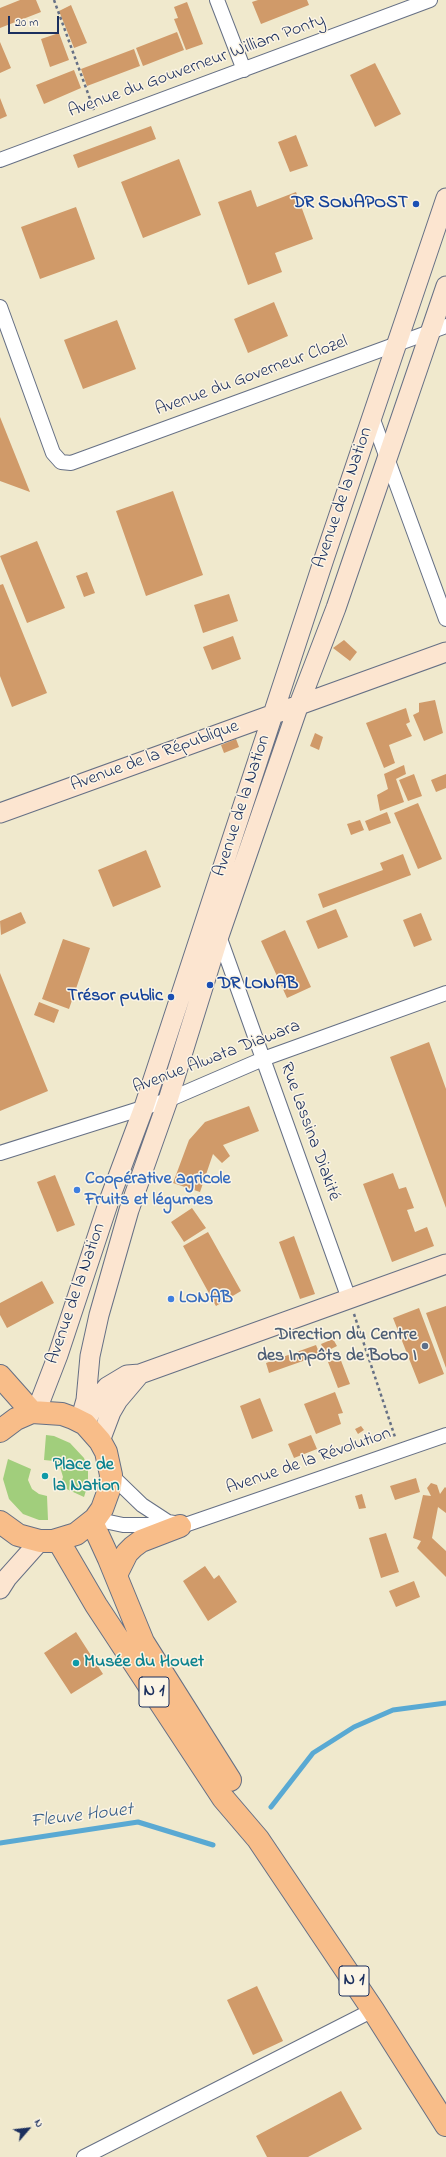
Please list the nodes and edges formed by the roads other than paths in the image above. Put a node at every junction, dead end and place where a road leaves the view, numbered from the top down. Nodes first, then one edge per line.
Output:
1 (218, 0) edge
2 (430, 0) edge
3 (244, 70) junction
4 (0, 160) edge
5 (446, 198) edge
6 (446, 286) edge
7 (0, 306) edge
8 (438, 330) edge
9 (396, 345) junction
10 (372, 417) junction
11 (386, 457) junction
12 (446, 619) edge
13 (446, 652) edge
14 (298, 707) junction
15 (273, 716) junction
16 (0, 813) edge
17 (210, 910) junction
18 (219, 936) junction
19 (446, 993) edge
20 (263, 1059) junction
21 (168, 1100) junction
22 (144, 1107) junction
23 (0, 1153) edge
24 (446, 1264) edge
25 (349, 1299) junction
26 (140, 1374) junction
27 (0, 1376) edge
28 (30, 1408) junction
29 (83, 1423) junction
30 (0, 1431) edge
31 (446, 1435) edge
32 (100, 1441) junction
33 (111, 1475) junction
34 (93, 1521) junction
35 (0, 1523) edge
36 (182, 1525) junction
37 (49, 1541) junction
38 (116, 1575) junction
39 (0, 1589) edge
40 (258, 1839) junction
41 (373, 2010) junction
42 (446, 2125) edge
43 (84, 2157) edge

1 - 3 street
2 - 3 street, Avenue du Gouverneur William Ponty
3 - 4 street, Avenue du Gouverneur William Ponty
5 - 9 main road, Avenue de la Nation
6 - 8 main road, Avenue de la Nation
7 - 9 street, Avenue du Governeur Clozel
8 - 9 street, Avenue du Governeur Clozel
8 - 11 main road, Avenue de la Nation
9 - 10 main road, Avenue de la Nation
10 - 11 street
10 - 15 main road, Avenue de la Nation
11 - 12 street
11 - 14 main road, Avenue de la Nation
13 - 14 main road, Avenue de la République
14 - 15 main road, Avenue de la République
14 - 18 main road, Avenue de la Nation
15 - 16 main road, Avenue de la République
15 - 17 main road, Avenue de la Nation
17 - 18 street, Rue Lassina Diakité
17 - 22 main road, Avenue de la Nation
18 - 20 street, Rue Lassina Diakité
18 - 21 main road, Avenue de la Nation
19 - 20 street, Avenue Alwata Diawara
20 - 21 street, Avenue Alwata Diawara
20 - 25 street, Rue Lassina Diakité
21 - 22 street, Avenue Alwata Diawara
21 - 29 main road, Avenue de la Nation
22 - 23 street, Avenue Alwata Diawara
22 - 28 main road, Avenue de la Nation
24 - 25 main road
25 - 26 main road
26 - 29 main road
26 - 32 main road
27 - 28 highway
28 - 29 highway
28 - 30 highway
29 - 32 highway
31 - 36 street, Avenue de la Révolution
32 - 33 highway
33 - 34 highway
33 - 36 street
34 - 36 street, Avenue de la Révolution
34 - 37 highway
34 - 38 highway, N 1
35 - 37 highway
36 - 38 highway
37 - 39 main road
37 - 40 highway, N 1
38 - 40 highway, N 1
40 - 41 highway, N 1
41 - 42 highway, N 1
41 - 43 street

